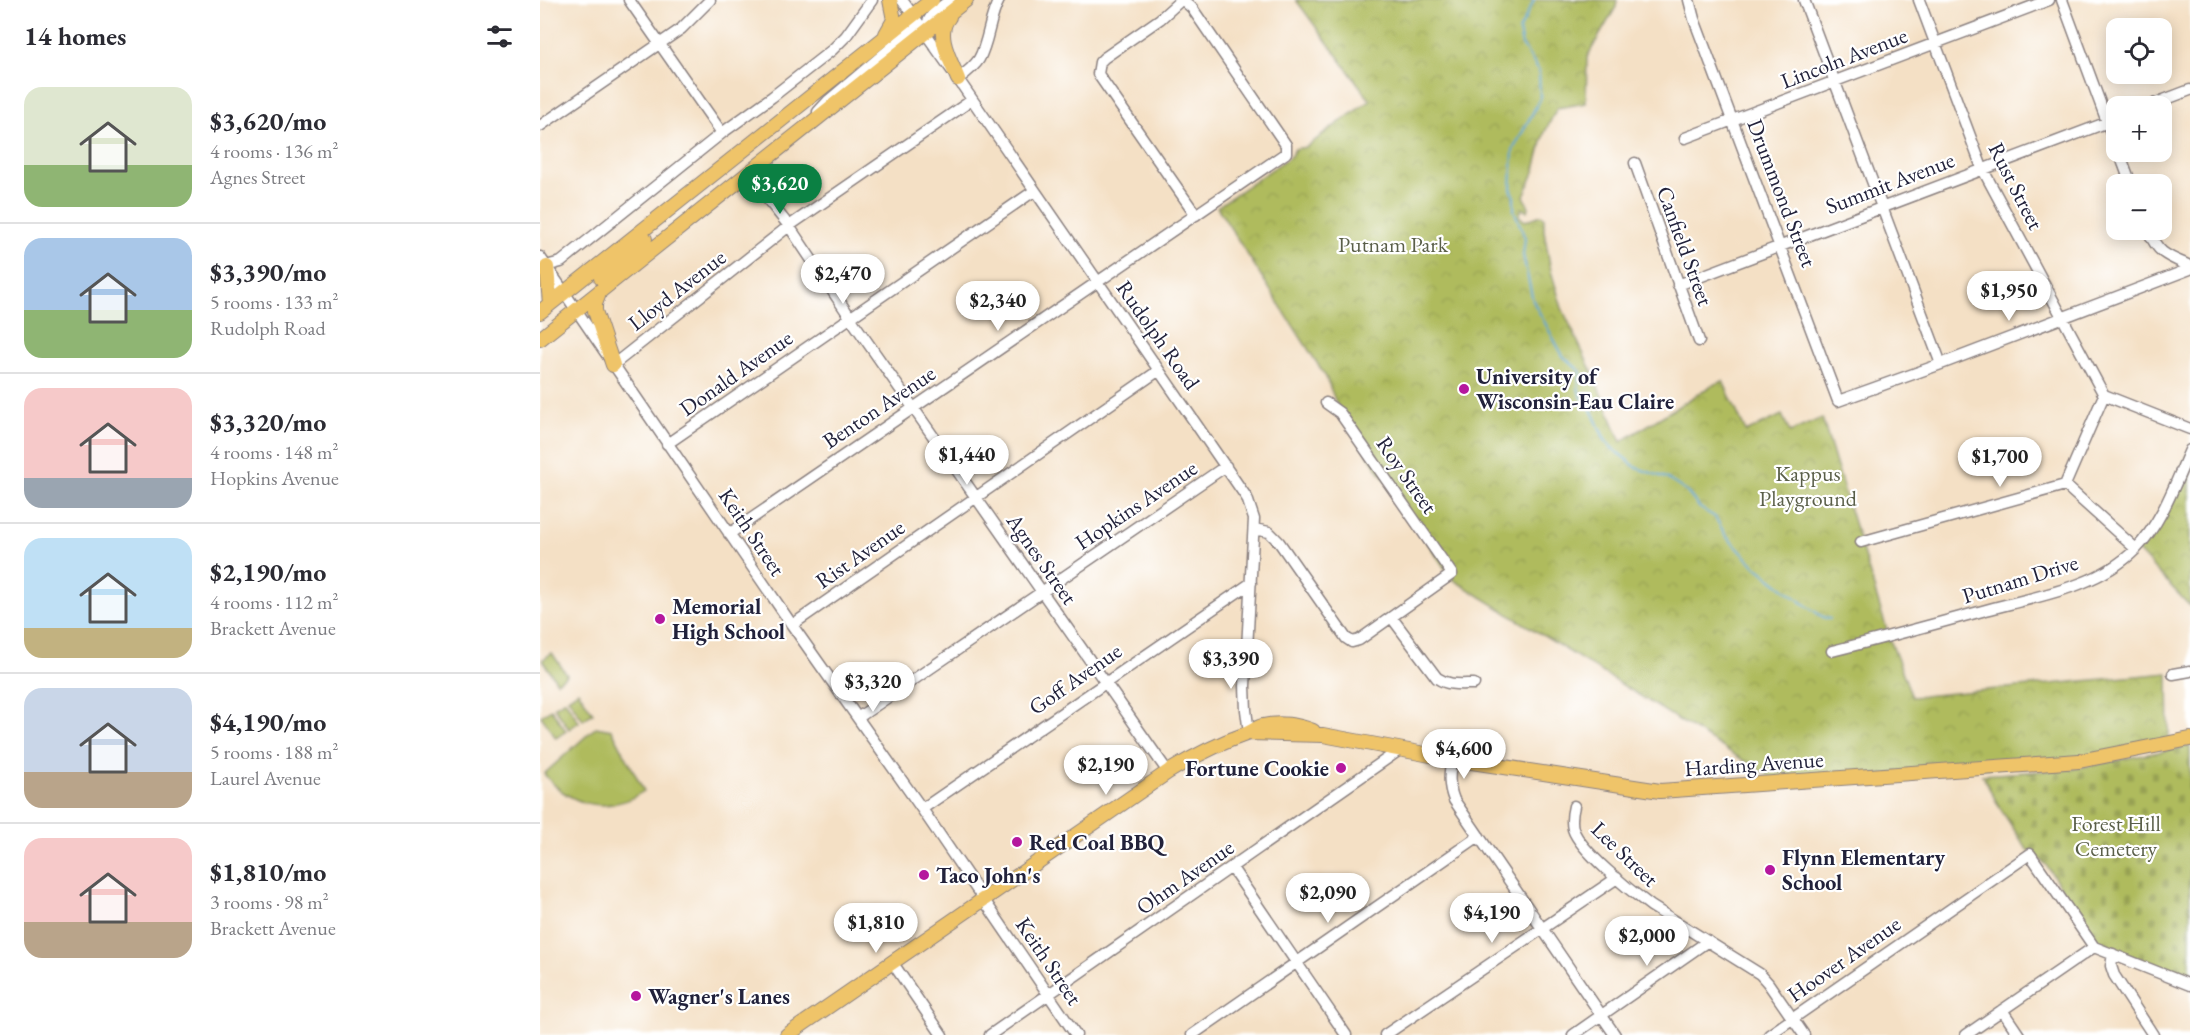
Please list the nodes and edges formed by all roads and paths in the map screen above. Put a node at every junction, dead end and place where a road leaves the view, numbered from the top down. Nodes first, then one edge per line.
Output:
1 (629, 0) edge
2 (710, 0) edge
3 (872, 0) edge
4 (890, 0) edge
5 (902, 0) edge
6 (932, 0) edge
7 (999, 0) edge
8 (1182, 0) edge
9 (1689, 0) edge
10 (1804, 0) edge
11 (1919, 0) edge
12 (2049, 0) edge
13 (2062, 0) edge
14 (957, 3) edge
15 (913, 16) junction
16 (925, 34) junction
17 (880, 42) junction
18 (660, 44) junction
19 (1936, 44) junction
20 (958, 79) junction
21 (1835, 82) junction
22 (2190, 90) edge
23 (2172, 97) edge
24 (972, 100) junction
25 (2106, 106) edge
26 (1733, 120) junction
27 (2106, 123) edge
28 (540, 126) edge
29 (722, 133) junction
30 (798, 134) junction
31 (761, 137) junction
32 (1684, 138) dead end
33 (1635, 163) dead end
34 (1982, 168) junction
35 (1034, 190) junction
36 (761, 191) dead end
37 (1882, 207) junction
38 (1196, 215) junction
39 (789, 226) junction
40 (2153, 240) edge
41 (1781, 246) junction
42 (542, 264) edge
43 (2190, 268) edge
44 (1097, 282) junction
45 (1678, 285) junction
46 (600, 291) junction
47 (563, 293) junction
48 (545, 308) edge
49 (575, 311) junction
50 (2064, 316) junction
51 (850, 318) junction
52 (540, 329) edge
53 (540, 339) edge
54 (1699, 341) dead end
55 (1941, 364) junction
56 (613, 365) junction
57 (1158, 371) junction
58 (2104, 395) junction
59 (1326, 403) dead end
60 (912, 407) junction
61 (2190, 429) edge
62 (668, 444) junction
63 (2190, 450) edge
64 (1226, 466) junction
65 (2065, 485) junction
66 (976, 497) junction
67 (1254, 529) junction
68 (729, 534) junction
69 (1861, 542) dead end
70 (2136, 549) junction
71 (1251, 583) junction
72 (1043, 592) junction
73 (1392, 618) junction
74 (792, 625) junction
75 (1832, 651) dead end
76 (2190, 671) edge
77 (2173, 674) dead end
78 (1105, 682) junction
79 (1474, 684) dead end
80 (859, 717) junction
81 (1249, 733) junction
82 (2190, 739) edge
83 (1401, 749) junction
84 (1452, 759) junction
85 (1168, 772) junction
86 (1574, 806) dead end
87 (922, 809) junction
88 (1479, 836) junction
89 (1233, 868) junction
90 (1617, 878) junction
91 (984, 900) junction
92 (1542, 927) junction
93 (1708, 941) junction
94 (2094, 947) junction
95 (2113, 954) junction
96 (892, 962) junction
97 (1296, 963) junction
98 (2190, 985) edge
99 (1048, 995) junction
100 (2002, 1010) junction
101 (1602, 1015) junction
102 (1793, 1019) junction
103 (787, 1035) edge
104 (942, 1035) edge
105 (990, 1035) edge
106 (1076, 1035) edge
107 (1192, 1035) edge
108 (1346, 1035) edge
109 (1385, 1035) edge
110 (1573, 1035) edge
111 (1615, 1035) edge
112 (1769, 1035) edge
113 (1804, 1035) edge
114 (1966, 1035) edge
115 (2019, 1035) edge
116 (2153, 1035) edge

1 - 18 street
2 - 18 street
3 - 29 street
4 - 17 main road
5 - 15 street, Rudolph Road
6 - 15 main road
7 - 20 street
8 - 38 street
8 - 38 street, Benton Avenue
9 - 26 street, Drummond Street
10 - 21 street
11 - 19 street, Rust Street
12 - 19 street, Lincoln Avenue
13 - 25 street
14 - 16 main road
14 - 20 main road
15 - 16 street, Rudolph Road
15 - 17 main road
15 - 30 street
16 - 20 street, Rudolph Road
16 - 30 main road
17 - 31 main road
18 - 28 street
18 - 29 street
19 - 21 street, Lincoln Avenue
19 - 34 street, Rust Street
20 - 24 street, Rudolph Road
21 - 26 street, Lincoln Avenue
21 - 37 street
22 - 23 street
24 - 35 street, Rudolph Road
24 - 39 street, Lloyd Avenue
26 - 32 street, Lincoln Avenue
26 - 41 street, Drummond Street
27 - 34 street, Summit Avenue
29 - 42 street
30 - 46 main road
31 - 47 main road
31 - 49 main road
33 - 45 street, Canfield Street
34 - 37 street, Summit Avenue
34 - 50 street, Rust Street
35 - 44 street, Rudolph Road
35 - 51 street, Donald Avenue
36 - 39 street, Agnes Street
37 - 41 street, Summit Avenue
37 - 55 street
38 - 44 street, Benton Avenue
39 - 51 street, Agnes Street
39 - 56 street, Lloyd Avenue
40 - 43 street
41 - 45 street, Summit Avenue
41 - 55 street, Drummond Street
42 - 47 street, Keith Street
42 - 48 main road
43 - 50 street
44 - 57 street, Rudolph Road
44 - 60 street, Benton Avenue
45 - 54 street, Canfield Street
46 - 49 main road
46 - 56 main road
47 - 48 main road
47 - 49 street, Keith Street
47 - 52 main road
49 - 53 main road
49 - 56 street, Keith Street
50 - 55 street
50 - 58 street, Rust Street
51 - 60 street, Agnes Street
51 - 62 street, Donald Avenue
56 - 62 street, Keith Street
57 - 64 street, Rudolph Road
57 - 66 street, Rist Avenue
58 - 61 street
58 - 65 street
59 - 73 street, Roy Street
60 - 66 street, Agnes Street
60 - 68 street, Benton Avenue
62 - 68 street, Keith Street
63 - 70 street, Putnam Drive
64 - 67 street, Rudolph Road
64 - 72 street, Hopkins Avenue
65 - 69 street
65 - 70 street
66 - 72 street, Agnes Street
66 - 74 street, Rist Avenue
67 - 71 street, Rudolph Road
67 - 73 street
68 - 74 street, Keith Street
70 - 75 street, Putnam Drive
71 - 78 street, Goff Avenue
71 - 81 street, Rudolph Road
72 - 78 street, Agnes Street
72 - 80 street, Hopkins Avenue
73 - 79 street
74 - 80 street, Keith Street
76 - 77 street
78 - 85 street, Agnes Street
78 - 87 street, Goff Avenue
80 - 87 street, Keith Street
81 - 83 main road, Harding Avenue
81 - 85 main road, Harding Avenue
82 - 84 main road, Harding Avenue
83 - 84 main road, Harding Avenue
83 - 89 street, Ohm Avenue
84 - 88 street
85 - 91 main road, Harding Avenue
86 - 90 street, Lee Street
87 - 91 street, Keith Street
88 - 92 street
88 - 97 street
89 - 97 street
89 - 99 street, Ohm Avenue
90 - 92 street
90 - 93 street, Lee Street
91 - 96 main road, Harding Avenue
91 - 99 street, Keith Street
92 - 101 street
92 - 109 street
93 - 101 street
93 - 102 street, Lee Street
94 - 95 street
94 - 100 street
94 - 102 street, Hoover Avenue
95 - 98 street
95 - 116 street
96 - 103 main road, Harding Avenue
96 - 104 street
97 - 107 street
97 - 108 street
99 - 105 street, Ohm Avenue
99 - 106 street, Keith Street
100 - 114 street
100 - 115 street
101 - 110 street
101 - 111 street
102 - 112 street, Hoover Avenue
102 - 113 street, Lee Street

